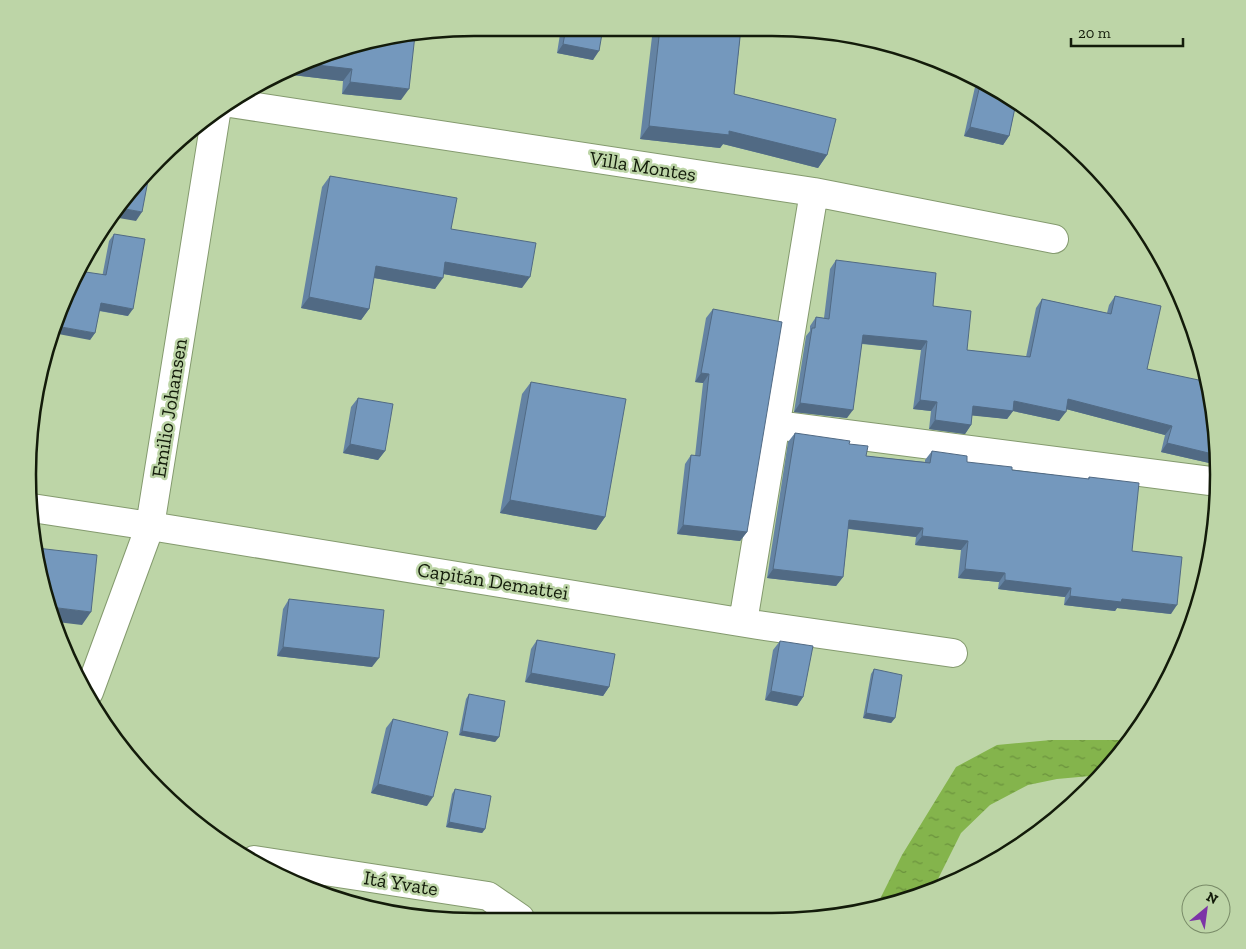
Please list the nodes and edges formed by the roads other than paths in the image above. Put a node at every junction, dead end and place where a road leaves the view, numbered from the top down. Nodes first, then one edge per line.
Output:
1 (240, 104) edge
2 (215, 122) edge
3 (814, 192) junction
4 (1054, 239) dead end
5 (776, 425) junction
6 (1210, 481) edge
7 (38, 509) edge
8 (150, 526) junction
9 (743, 622) junction
10 (953, 653) dead end
11 (91, 687) edge
12 (271, 863) edge
13 (513, 913) edge

1 - 3 street, Villa Montes
2 - 8 street, Emilio Johansen
3 - 4 street, Villa Montes
3 - 5 street
5 - 6 street
5 - 9 street
7 - 8 street, Capitán Demattei
8 - 9 street, Capitán Demattei
8 - 11 street, Emilio Johansen
9 - 10 street, Capitán Demattei
12 - 13 street, Itá Yvate

